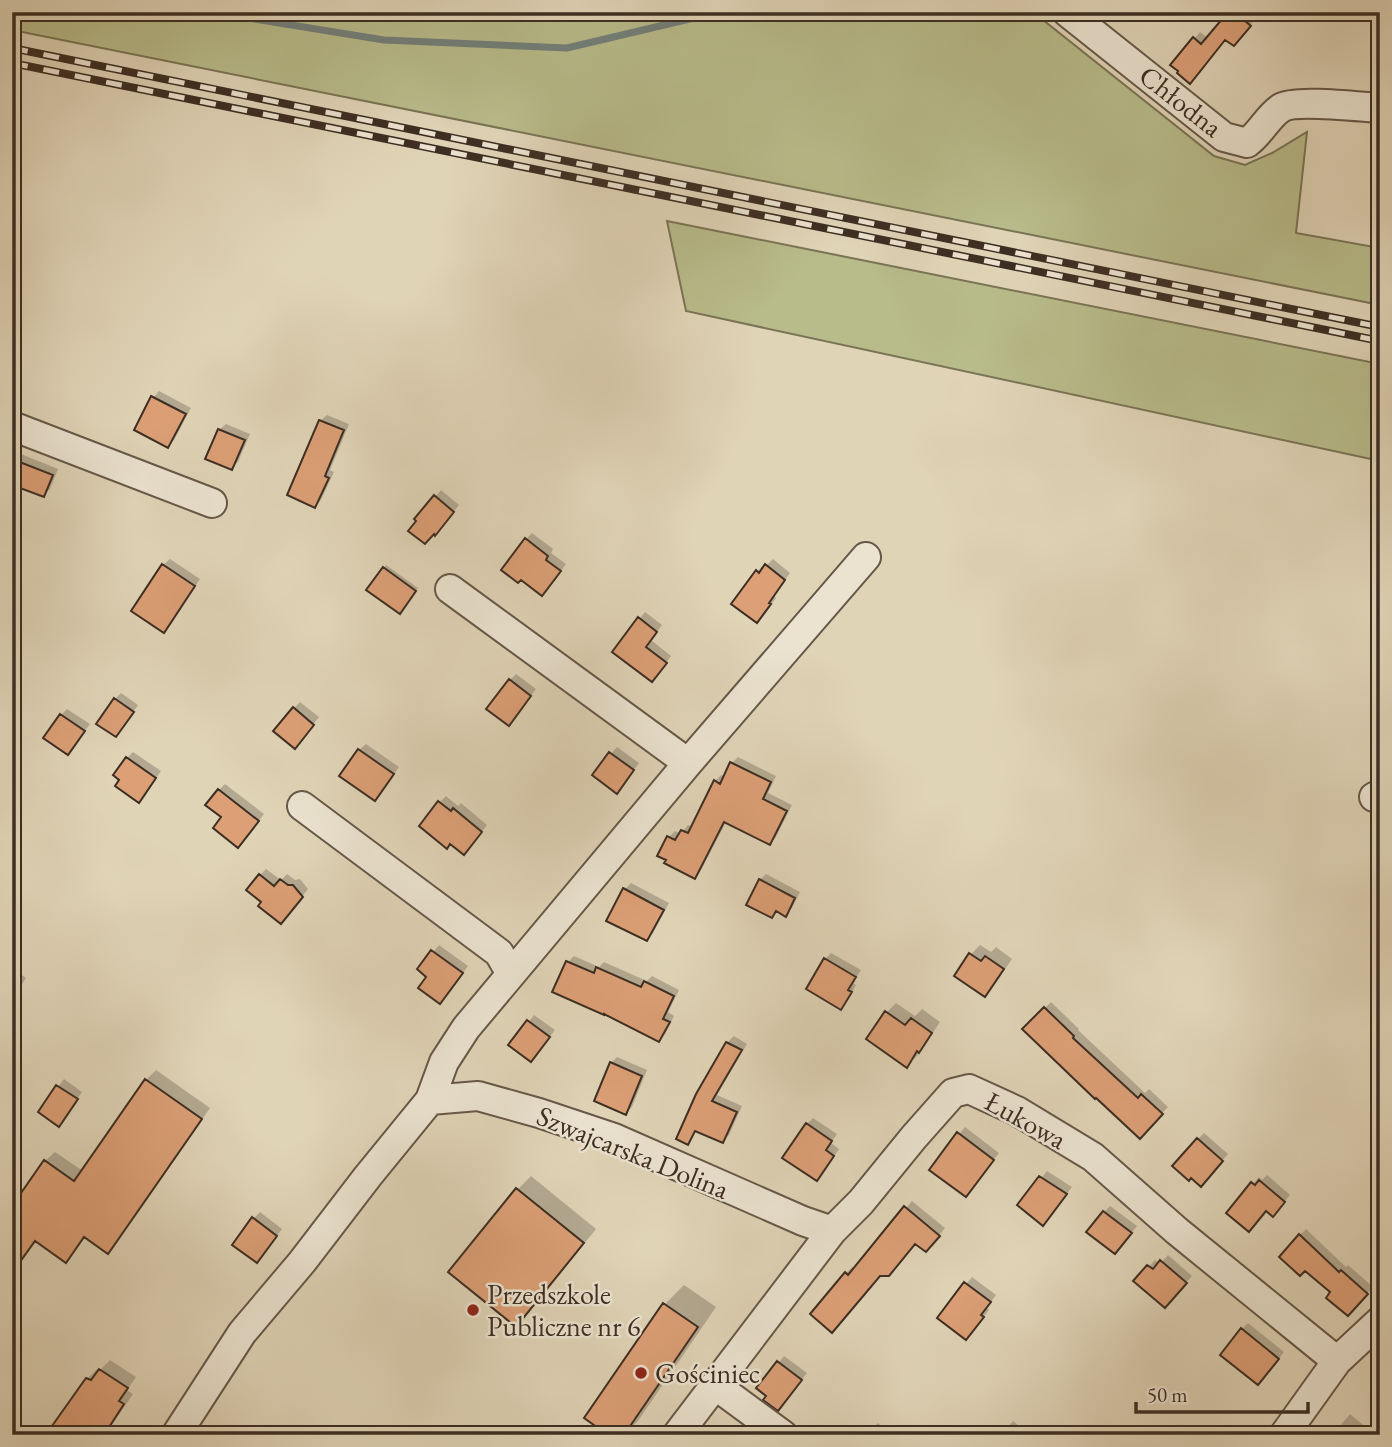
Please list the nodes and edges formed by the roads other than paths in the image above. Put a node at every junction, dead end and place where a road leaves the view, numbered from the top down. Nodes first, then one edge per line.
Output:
1 (1067, 12) edge
2 (1380, 108) edge
3 (12, 426) edge
4 (212, 503) dead end
5 (866, 556) dead end
6 (450, 589) dead end
7 (688, 763) junction
8 (302, 806) dead end
9 (511, 974) junction
10 (430, 1100) junction
11 (832, 1231) junction
12 (1380, 1321) edge
13 (1337, 1361) junction
14 (715, 1385) junction
15 (176, 1435) edge
16 (677, 1435) edge
17 (783, 1435) edge
18 (1284, 1435) edge

1 - 2 street, Chłodna
3 - 4 street
5 - 7 street
6 - 7 street
7 - 9 street
8 - 9 street
9 - 10 street
10 - 11 street, Szwajcarska Dolina
10 - 15 street
11 - 13 street, Łukowa
11 - 14 street, Łukowa
12 - 13 street
13 - 18 street
14 - 16 street, Łukowa
14 - 17 street

